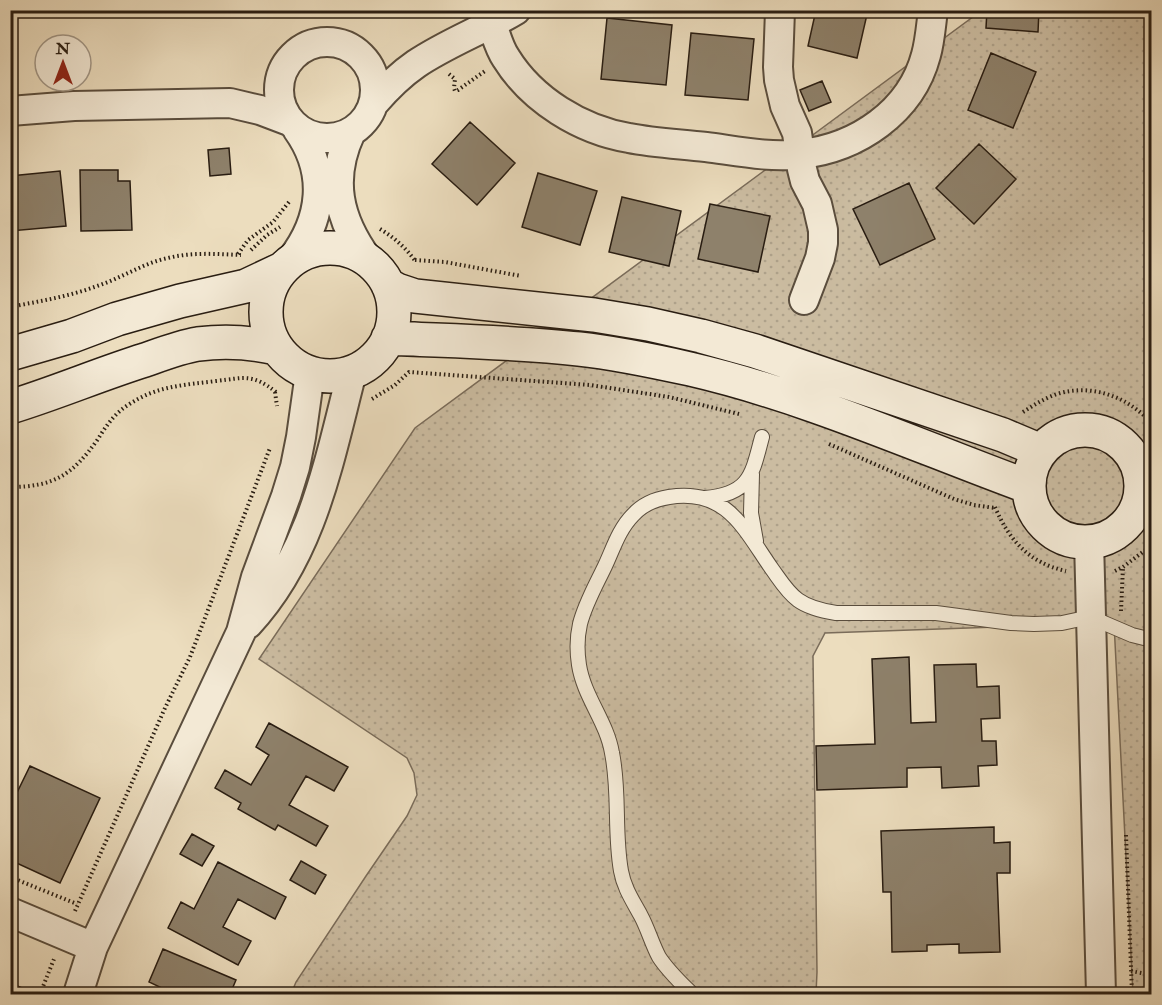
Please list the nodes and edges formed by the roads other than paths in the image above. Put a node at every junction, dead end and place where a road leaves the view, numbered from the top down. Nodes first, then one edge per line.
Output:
1 (780, 10) edge
2 (933, 10) edge
3 (504, 17) edge
4 (366, 61) junction
5 (438, 63) junction
6 (281, 72) junction
7 (374, 102) junction
8 (230, 103) junction
9 (10, 111) edge
10 (293, 125) junction
11 (351, 132) junction
12 (800, 154) junction
13 (368, 260) junction
14 (286, 265) junction
15 (388, 285) junction
16 (804, 300) dead end
17 (388, 338) junction
18 (276, 348) junction
19 (10, 354) edge
20 (352, 372) junction
21 (310, 373) junction
22 (10, 407) edge
23 (762, 437) dead end
24 (1041, 451) junction
25 (752, 474) junction
26 (1146, 476) edge
27 (1029, 487) junction
28 (705, 498) junction
29 (1143, 512) edge
30 (758, 548) junction
31 (1090, 557) junction
32 (1090, 617) junction
33 (241, 632) junction
34 (1152, 640) edge
35 (10, 912) edge
36 (93, 947) junction
37 (78, 994) edge
38 (692, 994) edge
39 (1101, 994) edge

1 - 12 street
2 - 12 street
3 - 5 street
3 - 12 street
4 - 5 street
4 - 6 street
4 - 7 street
5 - 7 street
6 - 8 street
6 - 10 street
7 - 11 street
8 - 9 street
8 - 10 street
10 - 11 street
10 - 14 street
11 - 13 street
12 - 16 street
13 - 14 street
13 - 15 street
14 - 18 street
14 - 19 street
15 - 17 street
15 - 24 street
17 - 20 street
17 - 27 street
18 - 21 street
18 - 22 street
20 - 21 street
20 - 33 street
21 - 33 street
23 - 25 lane
24 - 26 street
24 - 27 street
25 - 28 lane
25 - 30 lane
26 - 29 street
27 - 31 street
28 - 30 lane
28 - 38 lane
29 - 31 street
30 - 32 lane
31 - 32 street
32 - 34 lane
32 - 39 street
33 - 36 street
35 - 36 street
36 - 37 street

